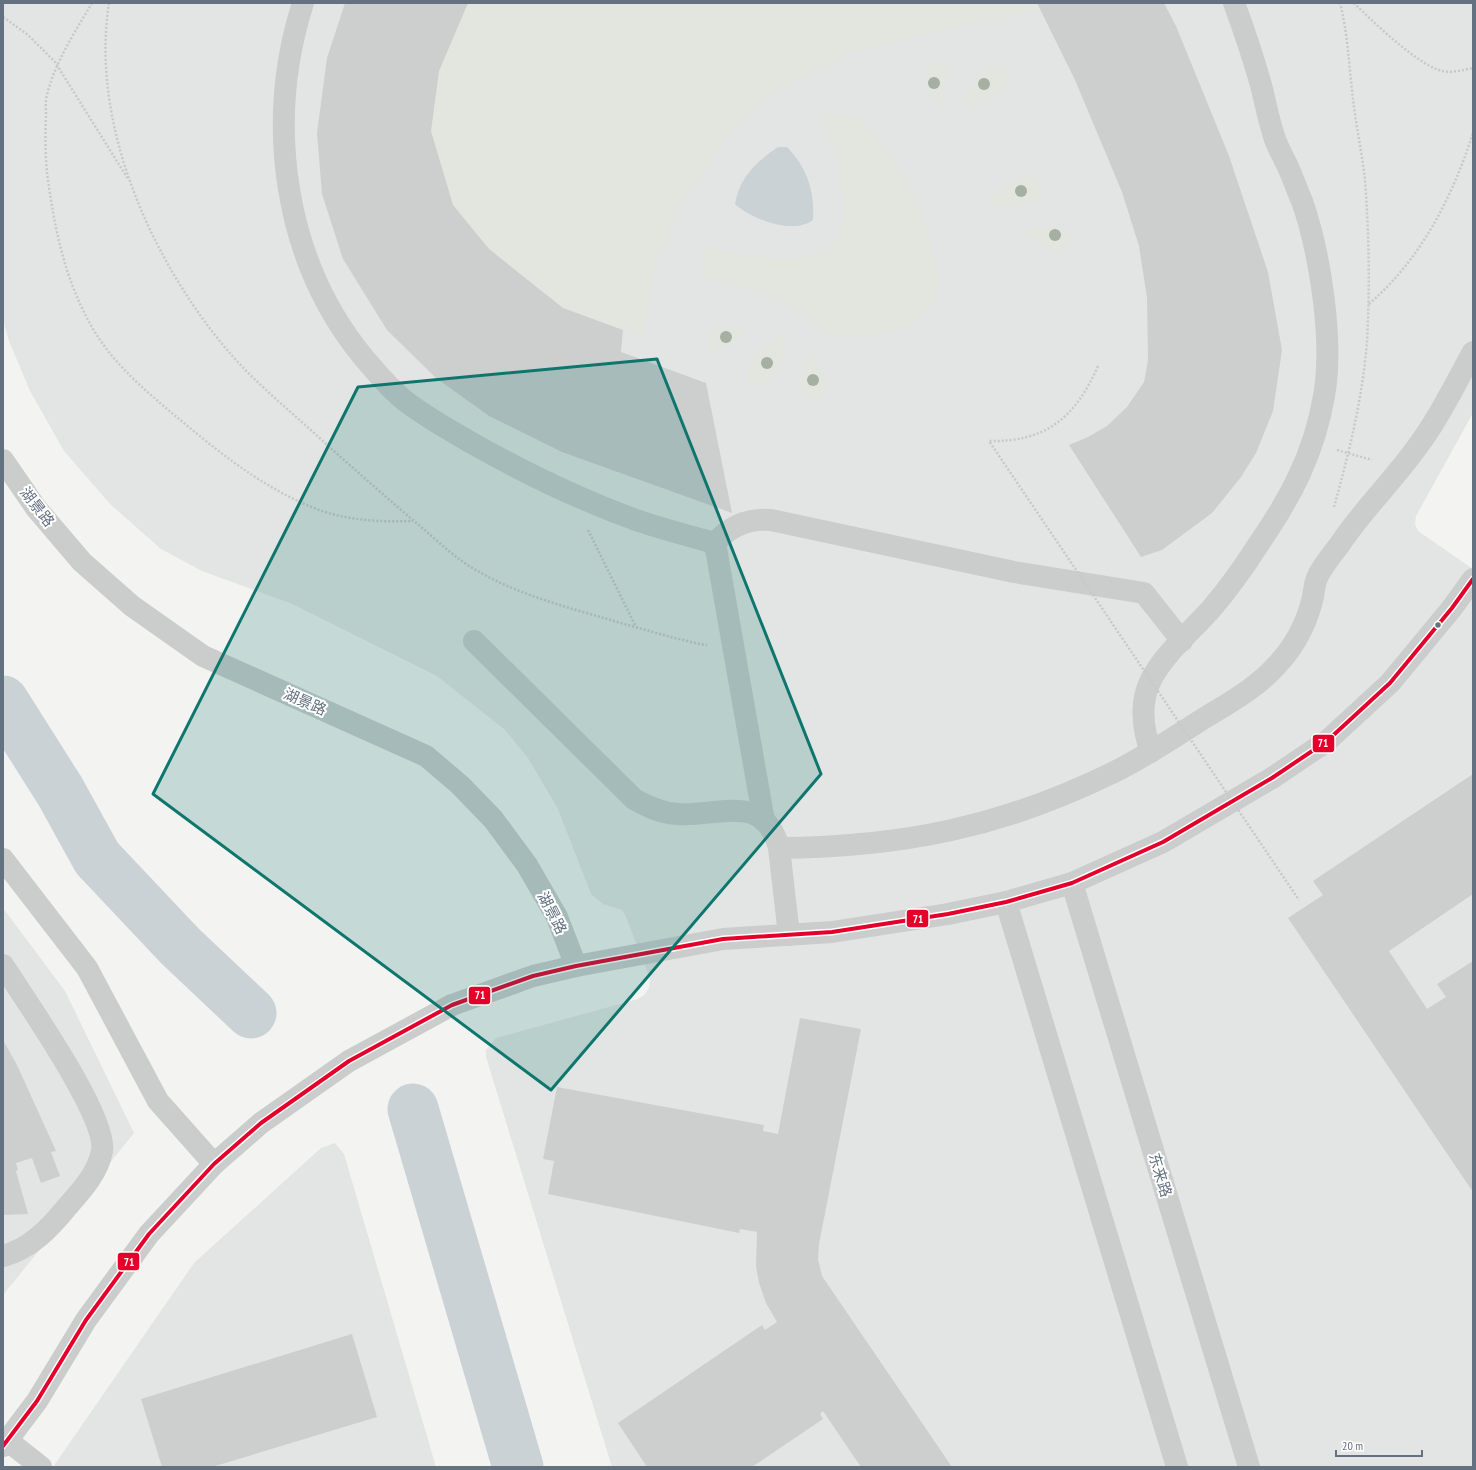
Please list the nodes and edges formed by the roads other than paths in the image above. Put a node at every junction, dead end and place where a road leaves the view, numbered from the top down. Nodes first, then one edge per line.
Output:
1 (304, 3) edge
2 (1234, 3) edge
3 (1473, 352) edge
4 (3, 460) edge
5 (715, 544) junction
6 (1473, 579) edge
7 (474, 641) dead end
8 (1182, 641) junction
9 (1151, 752) junction
10 (764, 821) junction
11 (779, 848) junction
12 (3, 859) edge
13 (1072, 883) junction
14 (1006, 902) junction
15 (789, 935) junction
16 (3, 965) edge
17 (576, 966) junction
18 (214, 1164) junction
19 (3, 1256) edge
20 (4, 1441) edge
21 (41, 1467) edge
22 (1177, 1467) edge
23 (1249, 1467) edge

1 - 5 street
2 - 8 street
3 - 9 street
4 - 17 street, 湖景路
5 - 8 street
5 - 10 street
6 - 13 street
7 - 10 street
8 - 9 street
9 - 11 street
10 - 11 street
11 - 15 street
12 - 18 street
13 - 14 street
13 - 23 street, 东来路
14 - 15 street
14 - 22 street
15 - 17 street
16 - 19 street
17 - 18 street
18 - 20 street
20 - 21 street

